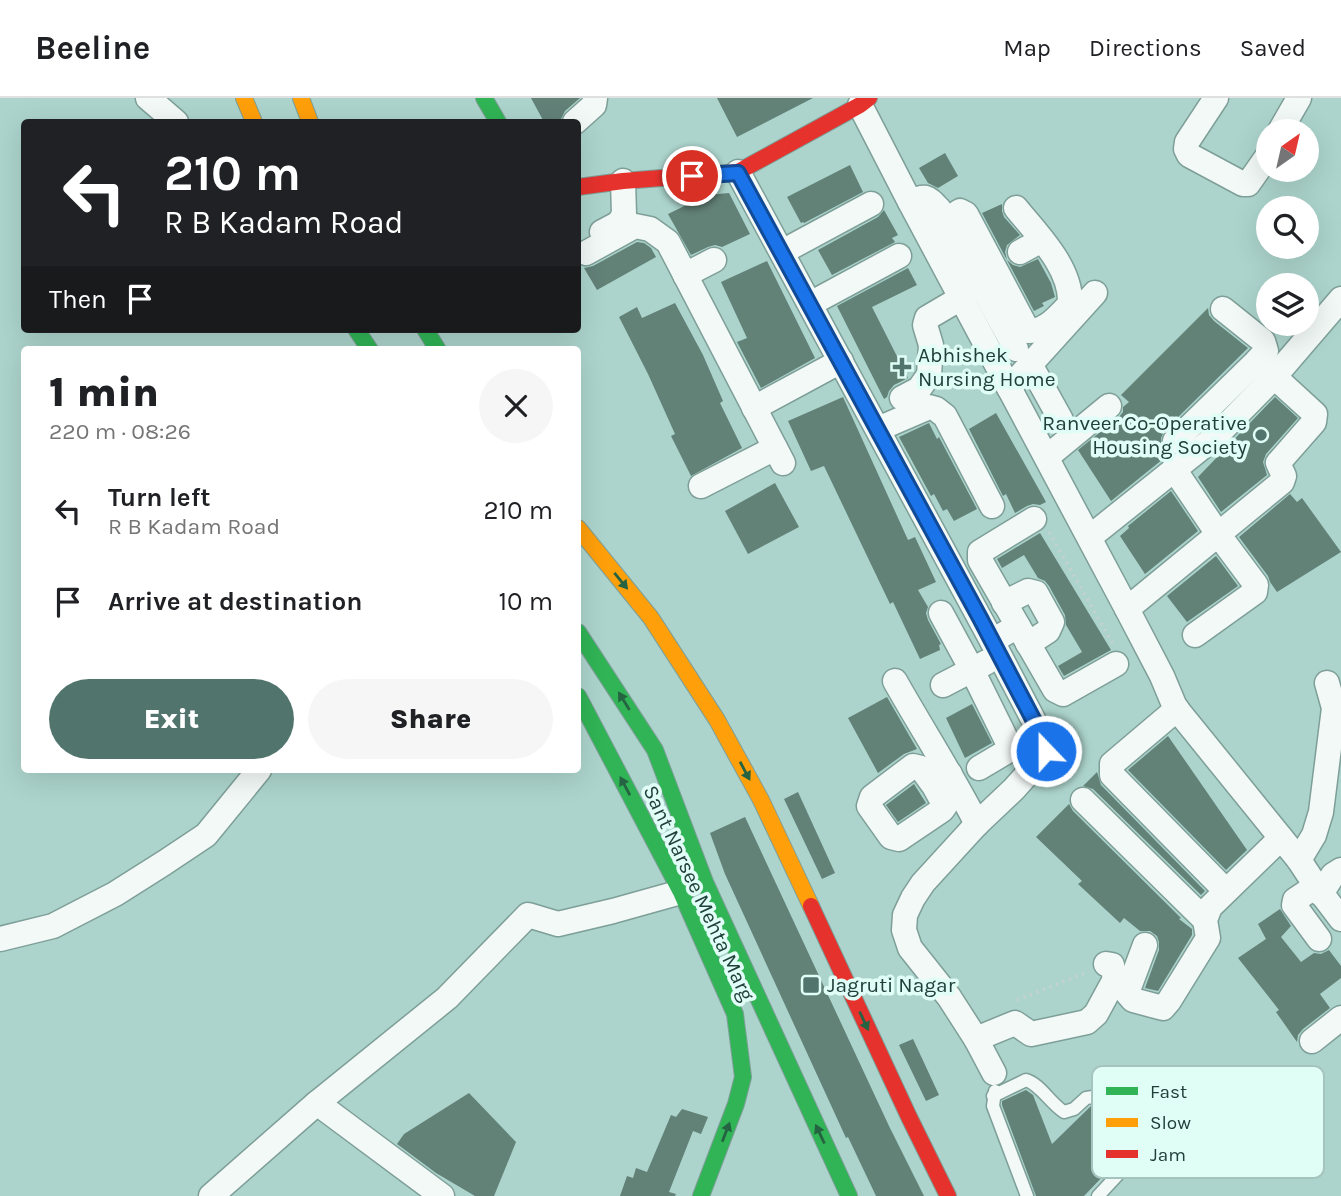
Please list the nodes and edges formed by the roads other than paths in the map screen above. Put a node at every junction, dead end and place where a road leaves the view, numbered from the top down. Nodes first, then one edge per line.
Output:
1 (148, 98) edge
2 (244, 98) edge
3 (300, 98) edge
4 (484, 98) edge
5 (594, 98) edge
6 (1216, 98) edge
7 (1299, 98) edge
8 (865, 101) edge
9 (172, 119) edge
10 (253, 119) edge
11 (309, 119) edge
12 (496, 119) edge
13 (578, 119) edge
14 (1287, 119) edge
15 (738, 173) junction
16 (1256, 173) edge
17 (623, 181) junction
18 (581, 187) edge
19 (910, 202) junction
20 (871, 204) dead end
21 (1016, 208) dead end
22 (946, 220) junction
23 (625, 224) junction
24 (592, 244) dead end
25 (782, 252) junction
26 (899, 256) dead end
27 (714, 260) dead end
28 (685, 275) junction
29 (1095, 293) dead end
30 (961, 298) junction
31 (1341, 299) edge
32 (818, 300) junction
33 (1223, 309) dead end
34 (1023, 357) junction
35 (841, 361) junction
36 (1266, 368) junction
37 (1009, 387) junction
38 (1234, 400) junction
39 (1109, 406) dead end
40 (754, 408) junction
41 (888, 411) junction
42 (1062, 420) dead end
43 (1196, 420) junction
44 (1215, 437) junction
45 (1175, 441) dead end
46 (1046, 457) junction
47 (1174, 469) junction
48 (701, 486) dead end
49 (992, 506) dead end
50 (1034, 519) road end
51 (581, 532) edge
52 (1218, 534) junction
53 (1090, 537) junction
54 (1004, 603) junction
55 (1127, 609) junction
56 (941, 613) dead end
57 (1023, 635) junction
58 (1195, 635) dead end
59 (581, 636) edge
60 (996, 648) junction
61 (1116, 664) road end
62 (972, 670) junction
63 (895, 681) dead end
64 (1327, 682) dead end
65 (943, 685) dead end
66 (581, 702) edge
67 (1177, 709) junction
68 (979, 768) dead end
69 (257, 773) edge
70 (1083, 800) dead end
71 (977, 824) junction
72 (1281, 838) junction
73 (1299, 859) junction
74 (1330, 878) edge
75 (1226, 891) junction
76 (681, 892) junction
77 (1205, 920) junction
78 (1341, 920) edge
79 (0, 939) edge
80 (1145, 945) dead end
81 (1106, 964) road end
82 (1341, 1018) edge
83 (976, 1040) junction
84 (1311, 1041) dead end
85 (993, 1085) junction
86 (1092, 1097) edge
87 (317, 1103) junction
88 (1115, 1178) edge
89 (211, 1196) edge
90 (442, 1196) edge
91 (701, 1196) edge
92 (849, 1196) edge
93 (948, 1196) edge
94 (1027, 1196) edge
95 (1098, 1196) edge

1 - 9 street
2 - 10 main road
3 - 11 main road
4 - 12 main road
5 - 13 street
6 - 16 street
7 - 14 street
8 - 15 main road
8 - 19 street
15 - 17 main road
15 - 25 street
17 - 18 main road
17 - 23 street
19 - 22 street
19 - 30 street
20 - 25 street
21 - 22 street
22 - 34 street
23 - 24 street
23 - 28 street
25 - 32 street
26 - 32 street
27 - 28 street
28 - 40 street
29 - 34 street
30 - 37 street
30 - 41 street
31 - 36 street
32 - 35 street
32 - 41 street
33 - 36 street
34 - 37 street
34 - 42 street
35 - 40 street
35 - 41 street
36 - 38 street
36 - 52 street
37 - 46 street
38 - 43 street
38 - 44 street
39 - 46 street
40 - 48 street
41 - 49 street
41 - 60 street
43 - 44 street
43 - 45 street
44 - 47 street
46 - 53 street
47 - 52 street
47 - 53 street
50 - 54 street
51 -> 93 main road
52 - 55 street
52 - 58 street
53 - 55 street
54 - 57 street
54 - 57 street
55 - 67 street
56 - 62 street
57 - 60 street
57 - 61 street
92 -> 59 main road
60 - 62 street
60 - 71 street
62 - 65 street
62 - 68 street
63 - 71 street
64 - 73 street
76 -> 66 main road, Sant Narsee Mehta Marg
67 - 72 street
67 - 75 street
69 - 79 street
70 - 77 street
71 - 83 street
72 - 73 street
72 - 75 street
73 - 74 street
74 - 78 street
74 - 78 street
75 - 77 street
76 - 87 street
91 -> 76 main road, Sant Narsee Mehta Marg
77 - 80 street
81 - 83 street
82 - 84 street
83 - 85 street
85 - 86 lane
85 - 94 lane
87 - 89 street
87 - 90 street
88 - 95 lane

